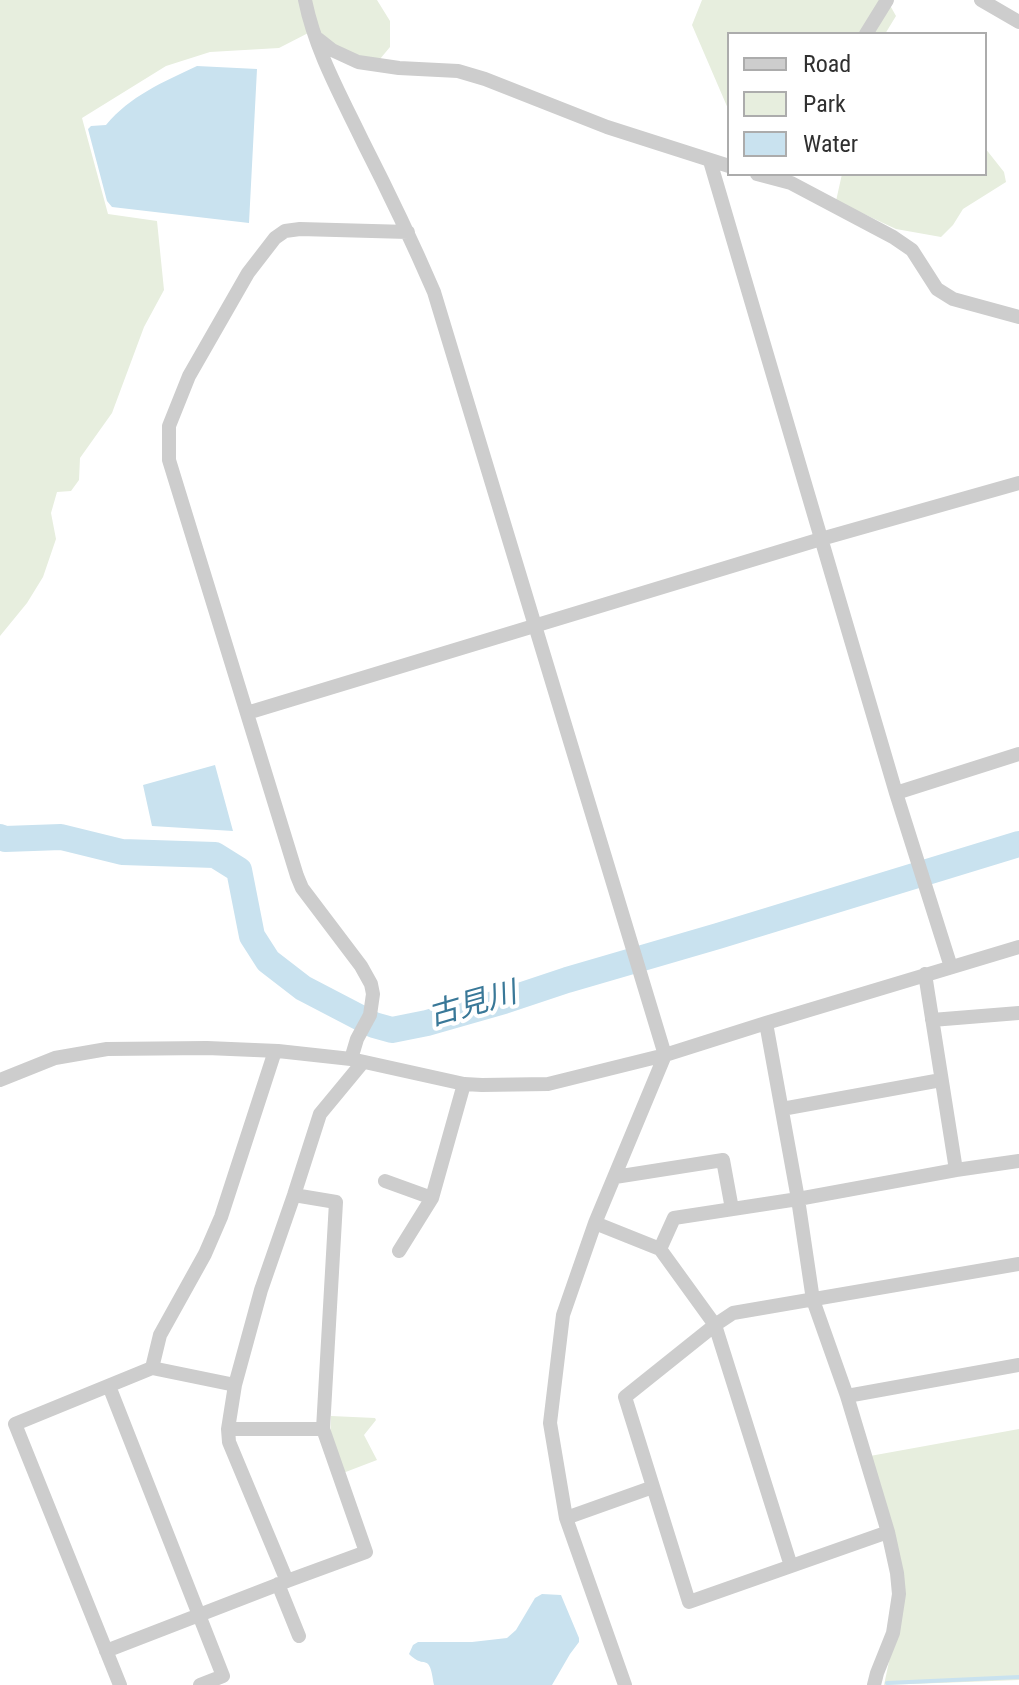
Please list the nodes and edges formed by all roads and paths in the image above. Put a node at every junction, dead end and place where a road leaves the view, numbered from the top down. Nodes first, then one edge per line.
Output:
1 (305, 0) edge
2 (887, 0) edge
3 (981, 0) edge
4 (1019, 22) edge
5 (867, 32) edge
6 (314, 36) junction
7 (710, 161) junction
8 (727, 165) edge
9 (792, 178) edge
10 (408, 232) junction
11 (1019, 317) edge
12 (1019, 483) edge
13 (821, 539) junction
14 (535, 625) junction
15 (247, 713) junction
16 (1019, 754) edge
17 (896, 793) junction
18 (1019, 947) edge
19 (951, 967) junction
20 (925, 974) junction
21 (1019, 1013) edge
22 (932, 1020) junction
23 (766, 1023) junction
24 (275, 1051) junction
25 (665, 1055) junction
26 (357, 1060) junction
27 (0, 1080) edge
28 (941, 1080) junction
29 (464, 1084) junction
30 (782, 1109) junction
31 (1019, 1161) edge
32 (956, 1170) junction
33 (615, 1177) junction
34 (385, 1181) dead end
35 (294, 1195) junction
36 (432, 1198) junction
37 (798, 1199) junction
38 (732, 1209) junction
39 (595, 1223) junction
40 (660, 1249) junction
41 (399, 1251) dead end
42 (1019, 1264) edge
43 (813, 1300) junction
44 (715, 1325) junction
45 (1019, 1365) edge
46 (152, 1368) junction
47 (235, 1385) junction
48 (109, 1386) junction
49 (847, 1396) junction
50 (228, 1429) junction
51 (323, 1429) junction
52 (653, 1487) junction
53 (566, 1518) junction
54 (888, 1532) junction
55 (791, 1566) junction
56 (282, 1582) junction
57 (200, 1615) junction
58 (299, 1636) dead end
59 (106, 1651) junction
60 (120, 1685) edge
61 (200, 1685) edge
62 (625, 1685) edge
63 (874, 1685) edge

1 - 6 street
2 - 5 street
3 - 4 street
6 - 7 street
6 - 10 street
7 - 8 street
7 - 13 street
9 - 11 street
10 - 14 street
10 - 15 street
12 - 13 street
13 - 14 street
13 - 17 street
14 - 15 street
14 - 25 street
15 - 26 street
16 - 17 street
17 - 19 street
18 - 19 street
19 - 20 street
20 - 22 street
20 - 23 street
21 - 22 street
22 - 28 street
23 - 25 street
23 - 30 street
24 - 26 street
24 - 27 street
24 - 46 street
25 - 29 street
25 - 33 street
26 - 29 street
26 - 35 street
28 - 30 street
28 - 32 street
29 - 36 street
30 - 37 street
31 - 32 street
32 - 37 street
33 - 38 street
33 - 39 street
34 - 36 street
35 - 47 street
35 - 51 street
36 - 41 street
37 - 38 street
37 - 43 street
38 - 40 street
39 - 40 street
39 - 53 street
40 - 44 street
42 - 43 street
43 - 44 street
43 - 49 street
44 - 52 street
44 - 55 street
45 - 49 street
46 - 47 street
46 - 48 street
47 - 50 street
48 - 57 street
48 - 59 street
49 - 54 street
50 - 51 street
50 - 56 street
51 - 56 street
52 - 53 street
52 - 55 street
53 - 62 street
54 - 55 street
54 - 63 street
56 - 57 street
56 - 58 street
57 - 59 street
57 - 61 street
59 - 60 street

